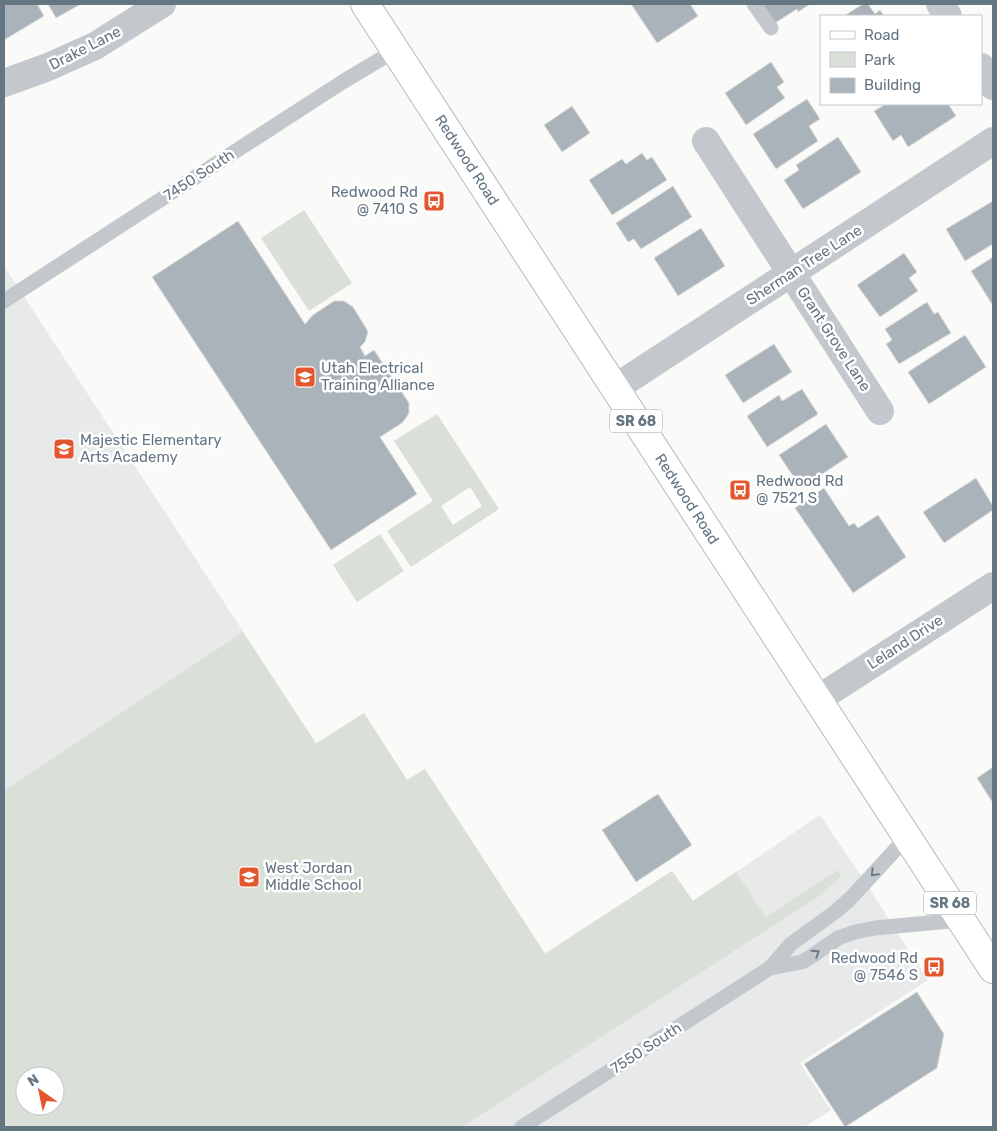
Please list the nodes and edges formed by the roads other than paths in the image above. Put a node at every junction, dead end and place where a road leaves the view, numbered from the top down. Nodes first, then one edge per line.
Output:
1 (162, 4) edge
2 (366, 4) edge
3 (754, 4) edge
4 (940, 4) edge
5 (947, 15) edge
6 (770, 28) dead end
7 (396, 50) junction
8 (982, 69) edge
9 (4, 83) edge
10 (993, 86) edge
11 (993, 141) edge
12 (706, 142) dead end
13 (791, 273) junction
14 (4, 301) edge
15 (615, 388) junction
16 (880, 411) dead end
17 (993, 586) edge
18 (818, 699) junction
19 (907, 837) junction
20 (961, 920) junction
21 (770, 968) junction
22 (993, 969) edge
23 (522, 1127) edge

1 - 9 street, Drake Lane
2 - 7 main road, Redwood Road / SR 68
3 - 6 lane
4 - 5 street
7 - 14 lane, 7450 South
7 - 15 main road, Redwood Road / SR 68
8 - 10 street
11 - 13 street, Sherman Tree Lane
12 - 13 street, Grant Grove Lane
13 - 15 street, Sherman Tree Lane
13 - 16 street, Grant Grove Lane
15 - 18 main road, Redwood Road / SR 68
17 - 18 street, Leland Drive
18 - 19 main road, Redwood Road / SR 68
19 - 20 main road, Redwood Road / SR 68
19 -> 21 lane, 7550 South
21 -> 20 lane, 7550 South
20 - 22 main road, Redwood Road / SR 68
21 - 23 lane, 7550 South

